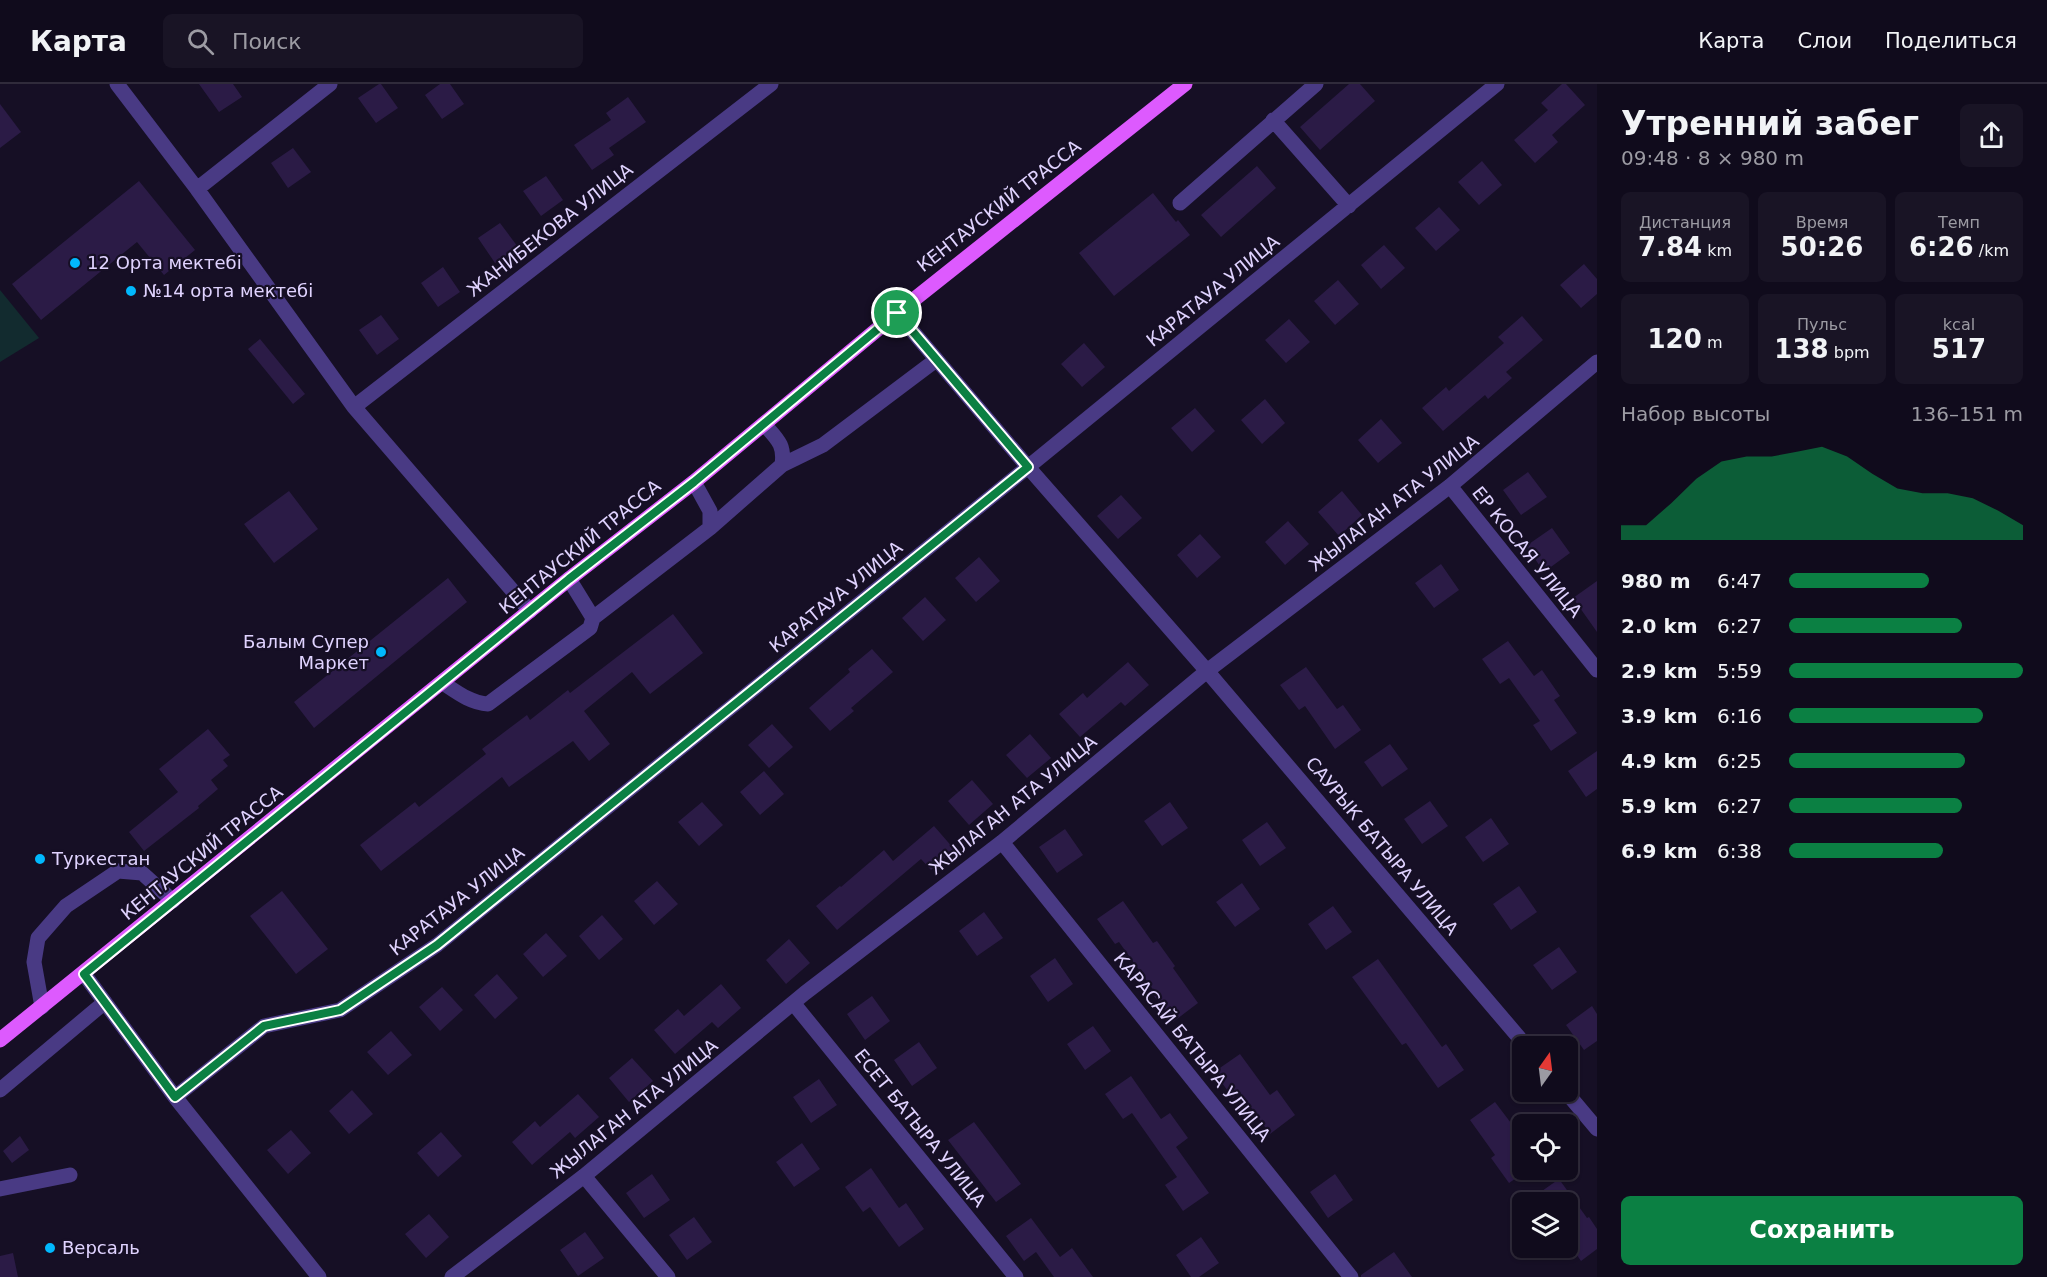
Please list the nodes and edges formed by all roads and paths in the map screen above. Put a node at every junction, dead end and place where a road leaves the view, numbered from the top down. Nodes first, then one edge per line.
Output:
1 (117, 84) edge
2 (330, 84) edge
3 (771, 84) edge
4 (1185, 84) edge
5 (1316, 84) edge
6 (1497, 84) edge
7 (1273, 120) junction
8 (198, 189) junction
9 (1180, 203) dead end
10 (1349, 206) junction
11 (897, 313) junction
12 (936, 360) junction
13 (1597, 362) edge
14 (354, 407) junction
15 (764, 424) junction
16 (782, 465) junction
17 (1028, 467) junction
18 (694, 482) junction
19 (1450, 486) junction
20 (710, 528) junction
21 (569, 579) junction
22 (530, 611) junction
23 (593, 618) junction
24 (1597, 670) edge
25 (1207, 671) junction
26 (443, 683) junction
27 (1002, 842) junction
28 (173, 901) junction
29 (84, 974) junction
30 (105, 1002) junction
31 (794, 1004) junction
32 (42, 1007) junction
33 (1518, 1036) edge
34 (0, 1040) edge
35 (0, 1090) edge
36 (175, 1097) junction
37 (1574, 1102) edge
38 (1597, 1129) edge
39 (70, 1175) dead end
40 (584, 1176) junction
41 (0, 1190) edge
42 (319, 1277) edge
43 (452, 1277) edge
44 (669, 1277) edge
45 (1016, 1277) edge
46 (1351, 1277) edge

1 - 8 street
2 - 8 street
3 - 14 street, ЖАНИБЕКОВА УЛИЦА
4 - 11 main road, КЕНТАУСКИЙ ТРАССА
5 - 7 street
6 - 10 street, КАРАТАУА УЛИЦА
7 - 9 street
7 - 10 street
8 - 14 street
10 - 17 street, КАРАТАУА УЛИЦА
11 - 12 street, САУРЫК БАТЫРА УЛИЦА
11 - 15 main road, КЕНТАУСКИЙ ТРАССА
12 - 16 street
12 - 17 street, САУРЫК БАТЫРА УЛИЦА
13 - 19 street, ЖЫЛАГАН АТА УЛИЦА
14 - 22 street
15 - 16 street
15 - 18 main road, КЕНТАУСКИЙ ТРАССА
16 - 20 street
17 - 25 street, САУРЫК БАТЫРА УЛИЦА
17 - 36 street, КАРАТАУА УЛИЦА
18 - 20 street
18 - 21 main road, КЕНТАУСКИЙ ТРАССА
19 - 24 street, ЕР КОСАЯ УЛИЦА
19 - 25 street, ЖЫЛАГАН АТА УЛИЦА
20 - 23 street
21 - 22 main road, КЕНТАУСКИЙ ТРАССА
21 - 23 street
22 - 26 main road, КЕНТАУСКИЙ ТРАССА
23 - 26 street
25 - 27 street, ЖЫЛАГАН АТА УЛИЦА
25 - 33 street, САУРЫК БАТЫРА УЛИЦА
26 - 28 main road, КЕНТАУСКИЙ ТРАССА
27 - 31 street, ЖЫЛАГАН АТА УЛИЦА
27 - 46 street, КАРАСАЙ БАТЫРА УЛИЦА
28 - 29 main road, КЕНТАУСКИЙ ТРАССА
28 - 32 street
29 - 30 street
29 - 32 main road, КЕНТАУСКИЙ ТРАССА
30 - 35 street
30 - 36 street
31 - 40 street, ЖЫЛАГАН АТА УЛИЦА
31 - 45 street, ЕСЕТ БАТЫРА УЛИЦА
32 - 34 main road, КЕНТАУСКИЙ ТРАССА
36 - 42 street
37 - 38 street
39 - 41 street
40 - 43 street, ЖЫЛАГАН АТА УЛИЦА
40 - 44 street

